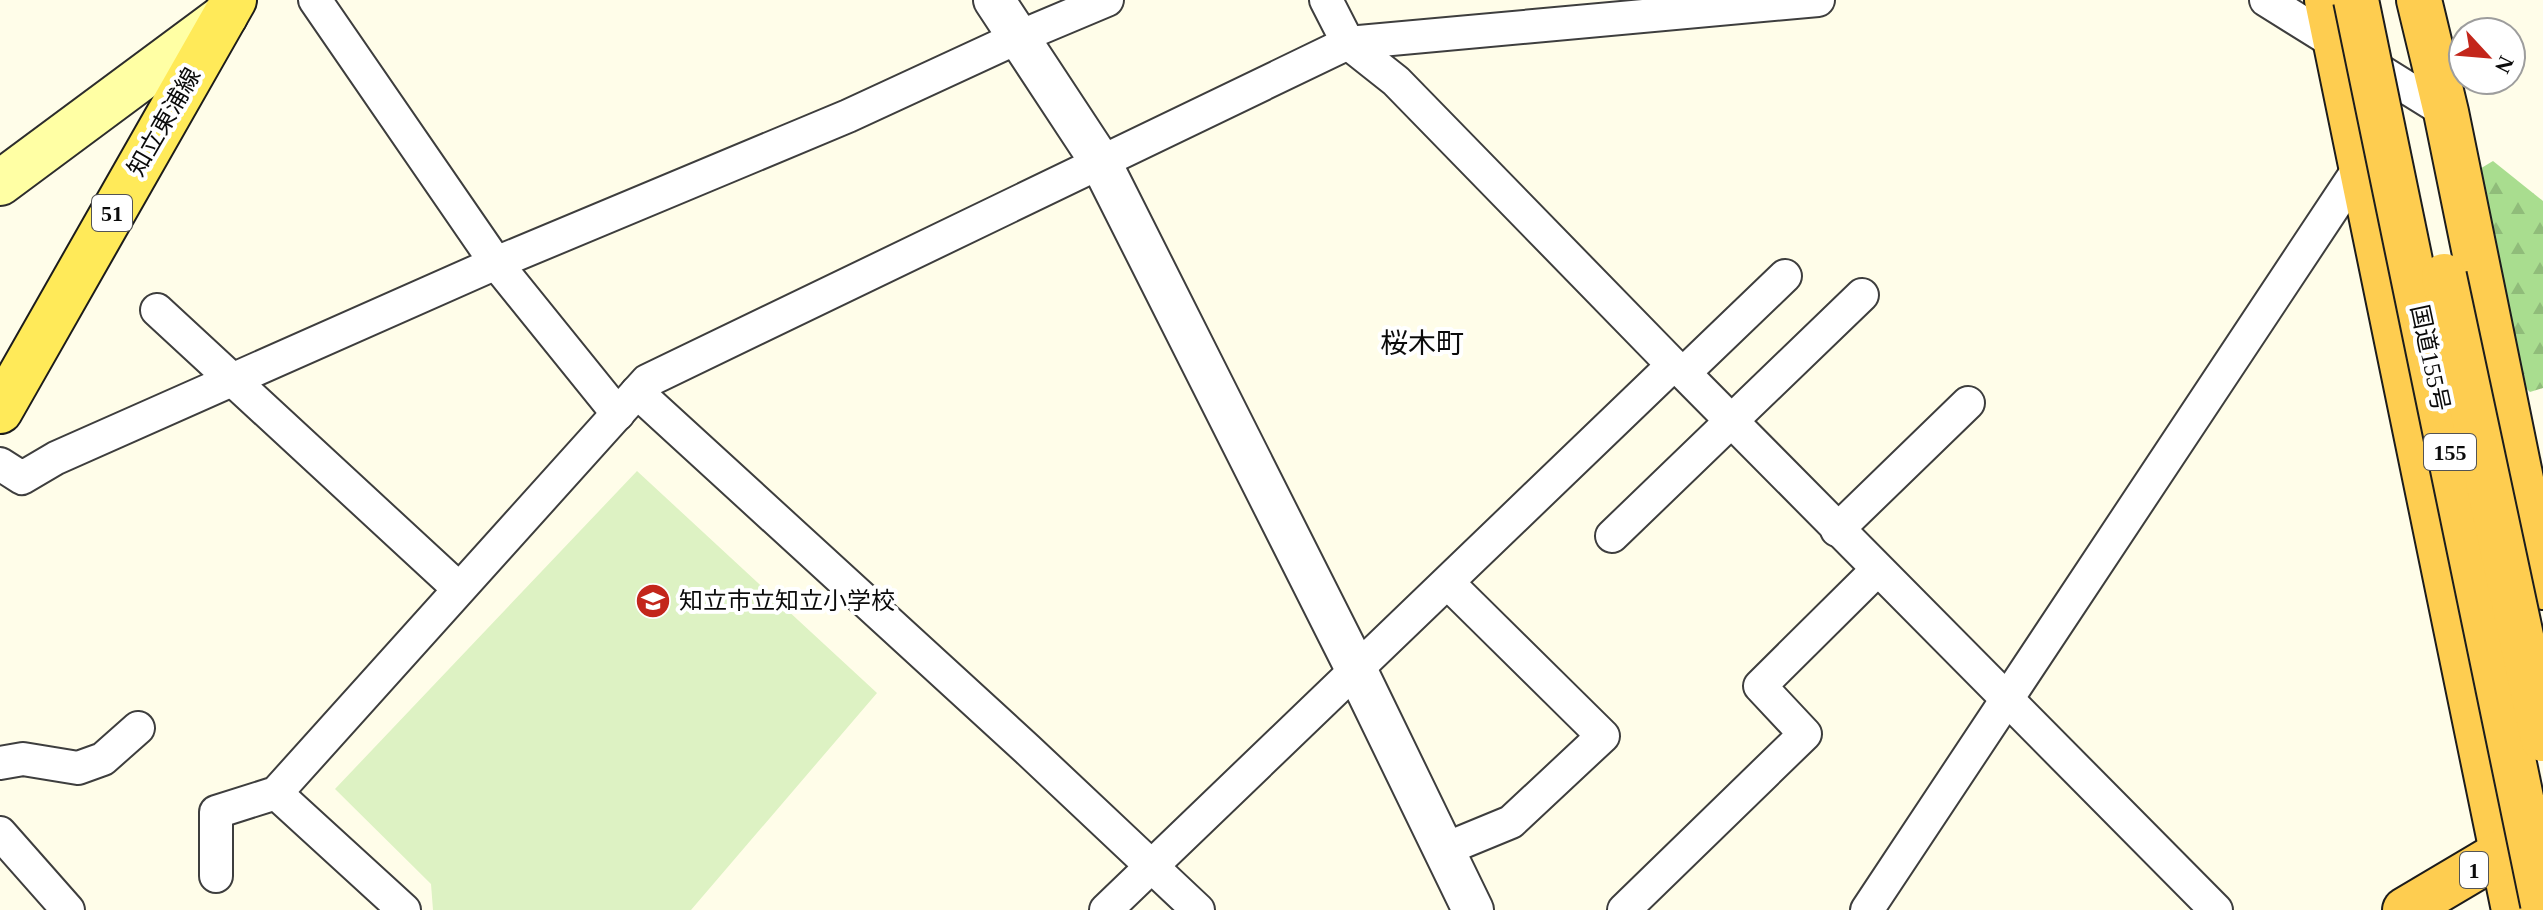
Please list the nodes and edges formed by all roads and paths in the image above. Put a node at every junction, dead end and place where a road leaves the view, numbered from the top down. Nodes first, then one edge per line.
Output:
1 (315, 0) edge
2 (994, 0) edge
3 (1107, 0) edge
4 (1326, 0) edge
5 (1818, 0) edge
6 (2266, 0) edge
7 (2327, 0) edge
8 (2356, 0) edge
9 (2386, 0) edge
10 (230, 8) edge
11 (2430, 11) edge
12 (1019, 37) junction
13 (1348, 43) junction
14 (2337, 44) junction
15 (2446, 112) junction
16 (1100, 161) junction
17 (2362, 164) junction
18 (0, 183) edge
19 (496, 263) junction
20 (1785, 276) dead end
21 (1862, 295) dead end
22 (157, 310) dead end
23 (1678, 369) junction
24 (231, 380) junction
25 (628, 403) junction
26 (1968, 403) dead end
27 (0, 411) edge
28 (1731, 422) junction
29 (0, 464) edge
30 (1837, 530) junction
31 (1612, 536) dead end
32 (1877, 570) junction
33 (1448, 583) junction
34 (2543, 587) edge
35 (458, 588) junction
36 (1356, 669) junction
37 (2005, 698) junction
38 (138, 728) dead end
39 (2543, 739) edge
40 (0, 763) edge
41 (276, 793) junction
42 (2543, 828) edge
43 (0, 833) edge
44 (1443, 850) junction
45 (2502, 854) junction
46 (1150, 866) junction
47 (216, 876) dead end
48 (2520, 900) edge
49 (68, 910) edge
50 (404, 910) edge
51 (1106, 910) edge
52 (1198, 910) edge
53 (1473, 910) edge
54 (1624, 910) edge
55 (1867, 910) edge
56 (2216, 910) edge
57 (2405, 910) edge

1 - 19 street
2 - 12 street
3 - 12 street
4 - 13 street
5 - 13 street
6 - 14 street
7 - 14 highway, 155
8 - 48 highway, 国道155号 / 155, bridge
9 - 39 highway, 国道155号 / 155, bridge
10 - 18 main road
10 - 27 main road, 知立東浦線 / 51
11 - 15 highway, 155
12 - 16 street
12 - 19 street
13 - 16 street
13 - 23 street
14 - 15 street
14 - 17 highway, 155
15 - 34 highway, 155
16 - 25 street
16 - 36 street
17 - 37 street
17 - 45 highway, 155
19 - 24 street
19 - 25 street
20 - 23 street
21 - 28 street
22 - 24 street
23 - 28 street
23 - 33 street
24 - 29 street
24 - 35 street
25 - 35 street
25 - 46 street
26 - 30 street
28 - 30 street
28 - 31 street
30 - 32 street
32 - 37 street
32 - 54 street
33 - 36 street
33 - 44 street
35 - 41 street
36 - 44 street
36 - 46 street
37 - 55 street
37 - 56 street
38 - 40 street
41 - 47 street
41 - 50 street
42 - 45 highway, 1
43 - 49 street
44 - 53 street
45 - 48 highway, 155
45 - 57 highway, 1
46 - 51 street
46 - 52 street

